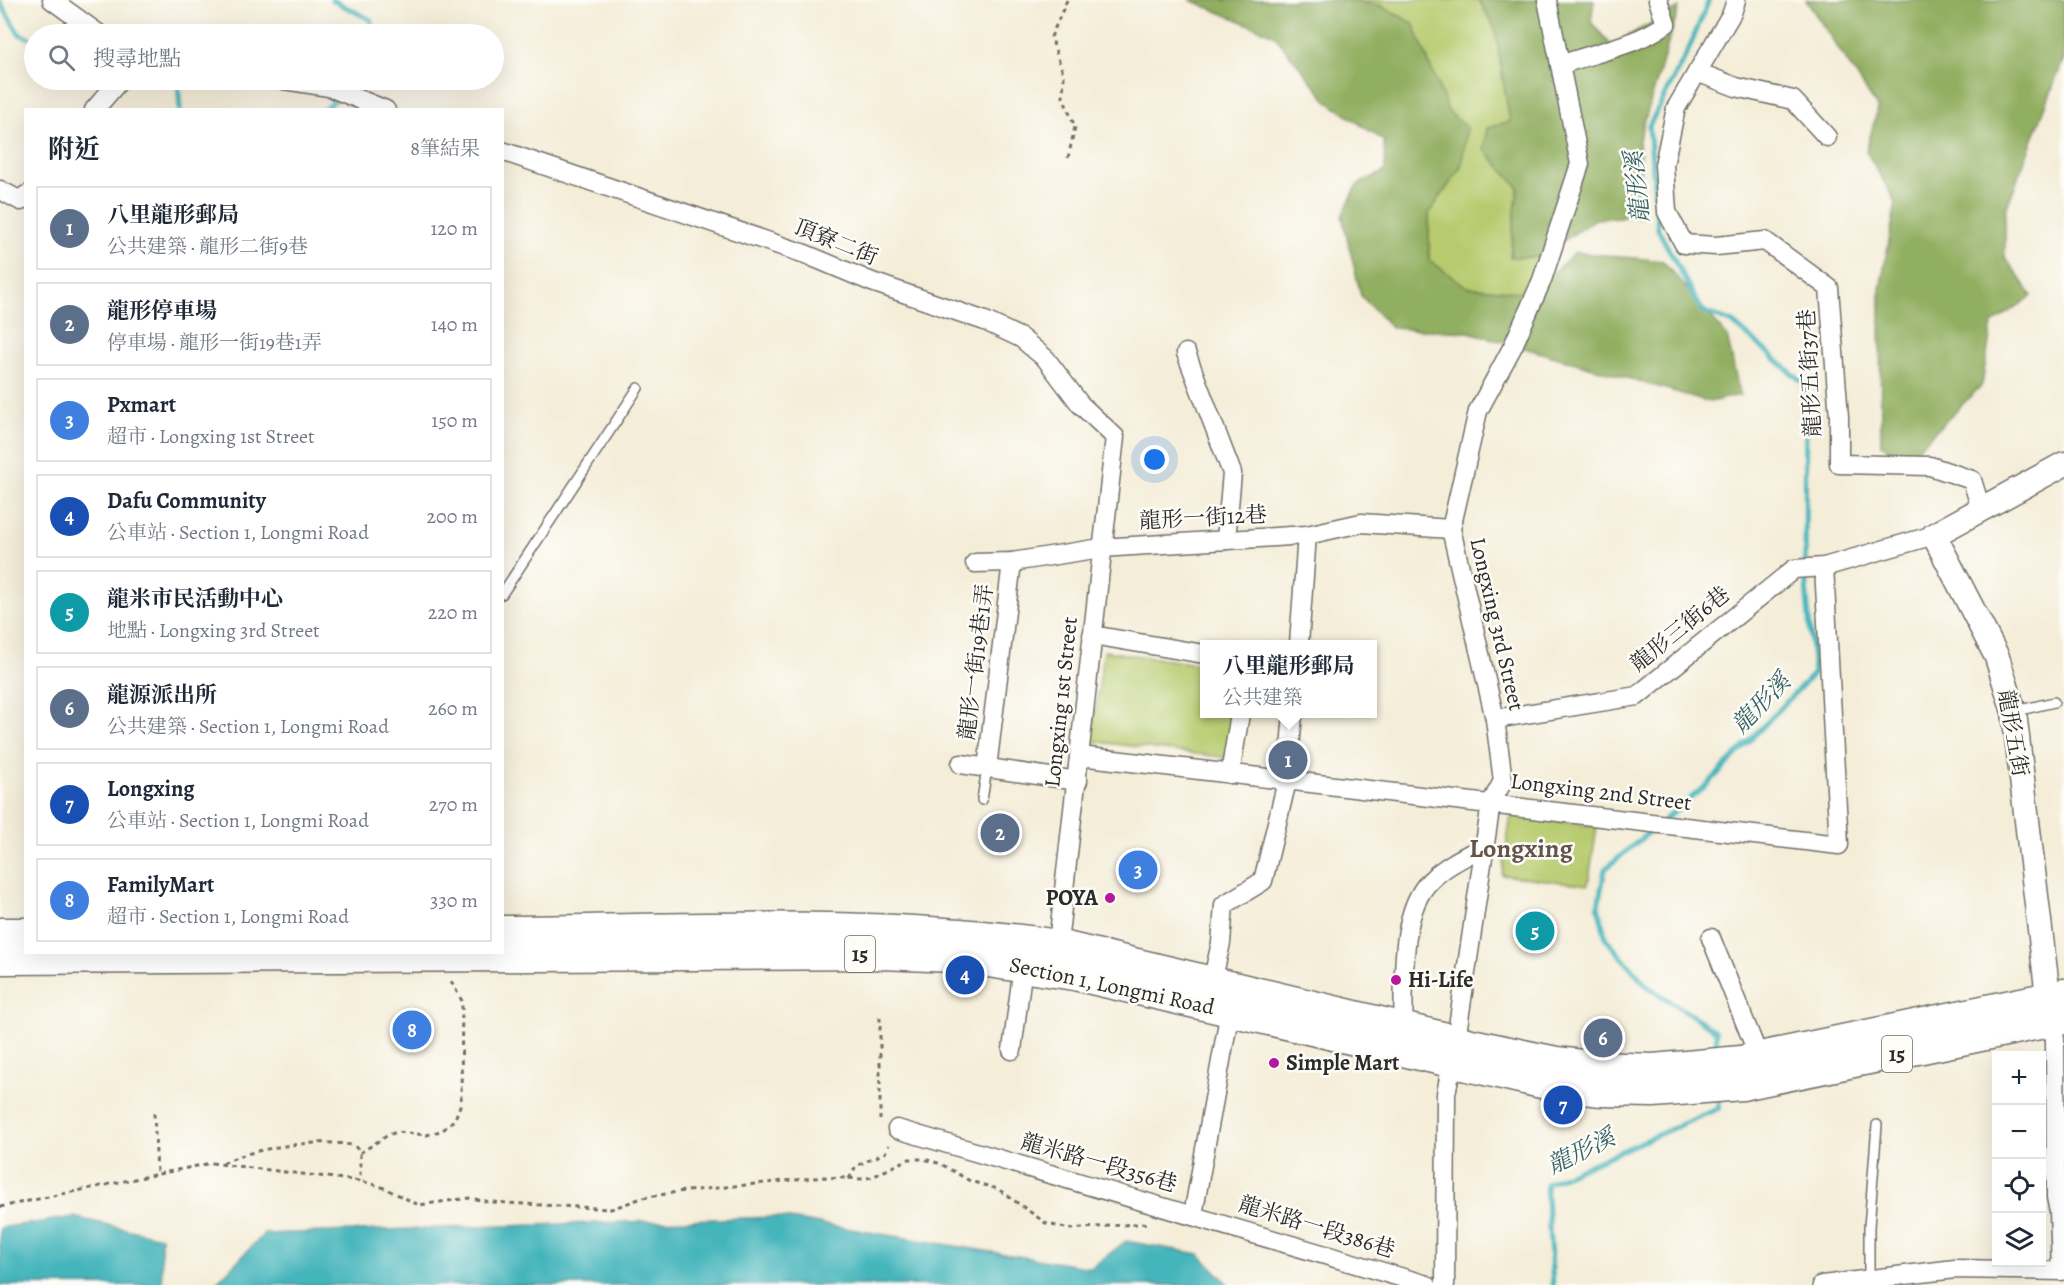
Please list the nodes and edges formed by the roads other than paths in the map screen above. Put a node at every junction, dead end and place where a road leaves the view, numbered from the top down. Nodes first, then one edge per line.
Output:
1 (52, 0) edge
2 (1547, 0) edge
3 (1658, 0) edge
4 (1736, 0) edge
5 (85, 24) edge
6 (1560, 65) junction
7 (1697, 72) junction
8 (111, 90) edge
9 (336, 90) edge
10 (96, 108) edge
11 (381, 108) edge
12 (1827, 136) dead end
13 (504, 152) edge
14 (0, 190) edge
15 (24, 201) edge
16 (1186, 353) dead end
17 (638, 388) dead end
18 (1114, 437) joint
19 (2064, 464) edge
20 (1981, 509) junction
21 (1451, 529) junction
22 (1934, 535) junction
23 (1307, 536) junction
24 (1226, 540) junction
25 (1101, 548) junction
26 (1012, 562) junction
27 (975, 563) dead end
28 (1820, 567) junction
29 (504, 591) edge
30 (1092, 635) junction
31 (1299, 640) edge
32 (1200, 653) edge
33 (2054, 702) dead end
34 (2014, 712) junction
35 (1239, 718) edge
36 (1293, 718) edge
37 (1495, 719) junction
38 (1080, 756) junction
39 (961, 764) dead end
40 (987, 768) junction
41 (1230, 774) junction
42 (1078, 781) junction
43 (1287, 781) junction
44 (982, 800) dead end
45 (1491, 803) junction
46 (1485, 846) junction
47 (504, 931) edge
48 (0, 933) edge
49 (24, 933) edge
50 (1711, 938) dead end
51 (1056, 958) junction
52 (0, 959) edge
53 (1023, 966) junction
54 (1212, 982) junction
55 (2057, 1008) edge
56 (1230, 1011) junction
57 (1402, 1027) junction
58 (1012, 1050) dead end
59 (1454, 1052) junction
60 (1747, 1068) junction
61 (1877, 1125) dead end
62 (897, 1129) road end
63 (1193, 1215) junction
64 (1869, 1283) edge
65 (1427, 1285) edge
66 (1445, 1285) edge
67 (1822, 1285) edge

1 - 5 street
2 - 6 street, Longxing 3rd Street
3 - 6 street
4 - 7 street, 龍形五街37巷
6 - 21 street, Longxing 3rd Street
7 - 12 street
7 - 20 street, 龍形五街37巷
8 - 10 street
9 - 11 street
13 - 18 street, 頂寮二街
14 - 15 street
16 - 24 street
17 - 29 lane
18 - 25 street, Longxing 1st Street
19 - 20 street
20 - 22 street
21 - 23 street, 龍形一街12巷
21 - 37 street, Longxing 3rd Street
22 - 28 street, 龍形三街6巷
22 - 34 street, 龍形五街
23 - 24 street, 龍形一街12巷
23 - 31 street
24 - 25 street, 龍形一街12巷
25 - 26 street, 龍形一街12巷
25 - 30 street, Longxing 1st Street
26 - 27 street, 龍形一街12巷
26 - 40 street, 龍形一街19巷1弄
28 - 37 street, 龍形三街6巷
28 - 45 street, Longxing 2nd Street
30 - 32 street
30 - 38 street, Longxing 1st Street
33 - 34 lane
34 - 55 street, 龍形五街
35 - 41 street
36 - 43 street
37 - 45 street, Longxing 3rd Street
38 - 41 street, Longxing 2nd Street
38 - 42 street, Longxing 1st Street
39 - 40 street
40 - 42 street
40 - 44 lane
41 - 43 street, Longxing 2nd Street
42 - 51 street, Longxing 1st Street
43 - 45 street, Longxing 2nd Street
43 - 54 street
45 - 46 street, Longxing 3rd Street
46 - 57 street
46 - 59 street, Longxing 3rd Street
47 - 51 main road, Section 1, Longmi Road / 15
48 - 49 main road
50 - 60 street
51 - 53 main road, Section 1, Longmi Road / 15
51 - 54 main road, Section 1, Longmi Road / 15
51 - 56 main road, Section 1, Longmi Road / 15
52 - 53 main road, Section 1, Longmi Road / 15
53 - 58 street
54 - 57 main road, Section 1, Longmi Road / 15
55 - 60 main road, Section 1, Longmi Road / 15
55 - 64 street
56 - 59 main road, Section 1, Longmi Road / 15
56 - 63 street, 龍米路一段356巷
57 - 59 main road, Section 1, Longmi Road / 15
59 - 60 main road, Section 1, Longmi Road / 15
59 - 66 street
61 - 64 lane
62 - 63 street, 龍米路一段356巷
63 - 65 street, 龍米路一段386巷
64 - 67 street

